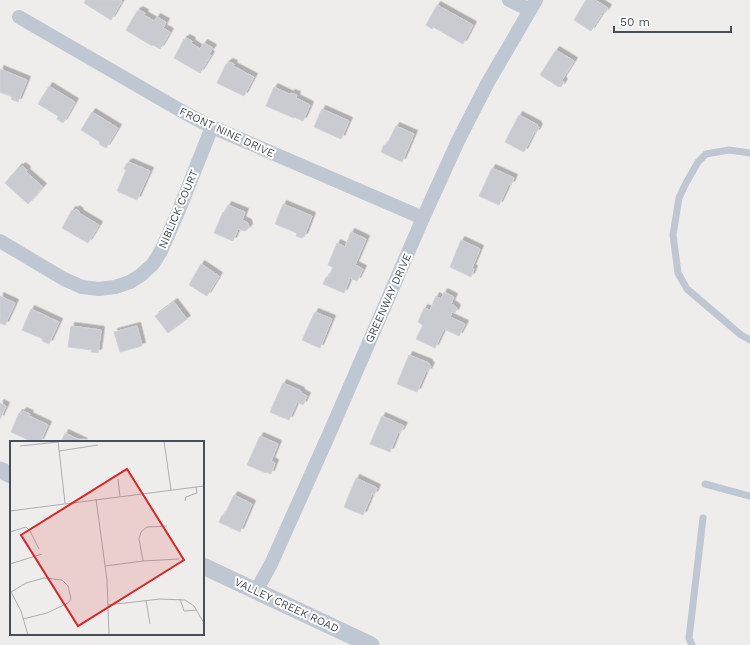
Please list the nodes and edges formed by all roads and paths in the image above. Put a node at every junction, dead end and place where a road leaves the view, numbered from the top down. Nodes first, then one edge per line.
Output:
1 (509, 0) edge
2 (533, 5) edge
3 (19, 17) dead end
4 (212, 127) junction
5 (750, 153) edge
6 (423, 218) junction
7 (0, 241) edge
8 (750, 340) edge
9 (0, 470) edge
10 (10, 475) edge
11 (705, 484) dead end
12 (750, 496) edge
13 (703, 518) dead end
14 (204, 566) edge
15 (256, 591) junction
16 (371, 645) edge
17 (692, 645) edge

1 - 2 street, GREENWAY DRIVE
2 - 6 street, GREENWAY DRIVE
3 - 4 street, FRONT NINE DRIVE
4 - 6 street, FRONT NINE DRIVE
4 - 7 street, NIBLICK COURT
5 - 8 lane
6 - 15 street, GREENWAY DRIVE
9 - 10 street
11 - 12 lane
13 - 17 lane
14 - 15 street, VALLEY CREEK ROAD
15 - 16 street, VALLEY CREEK ROAD

